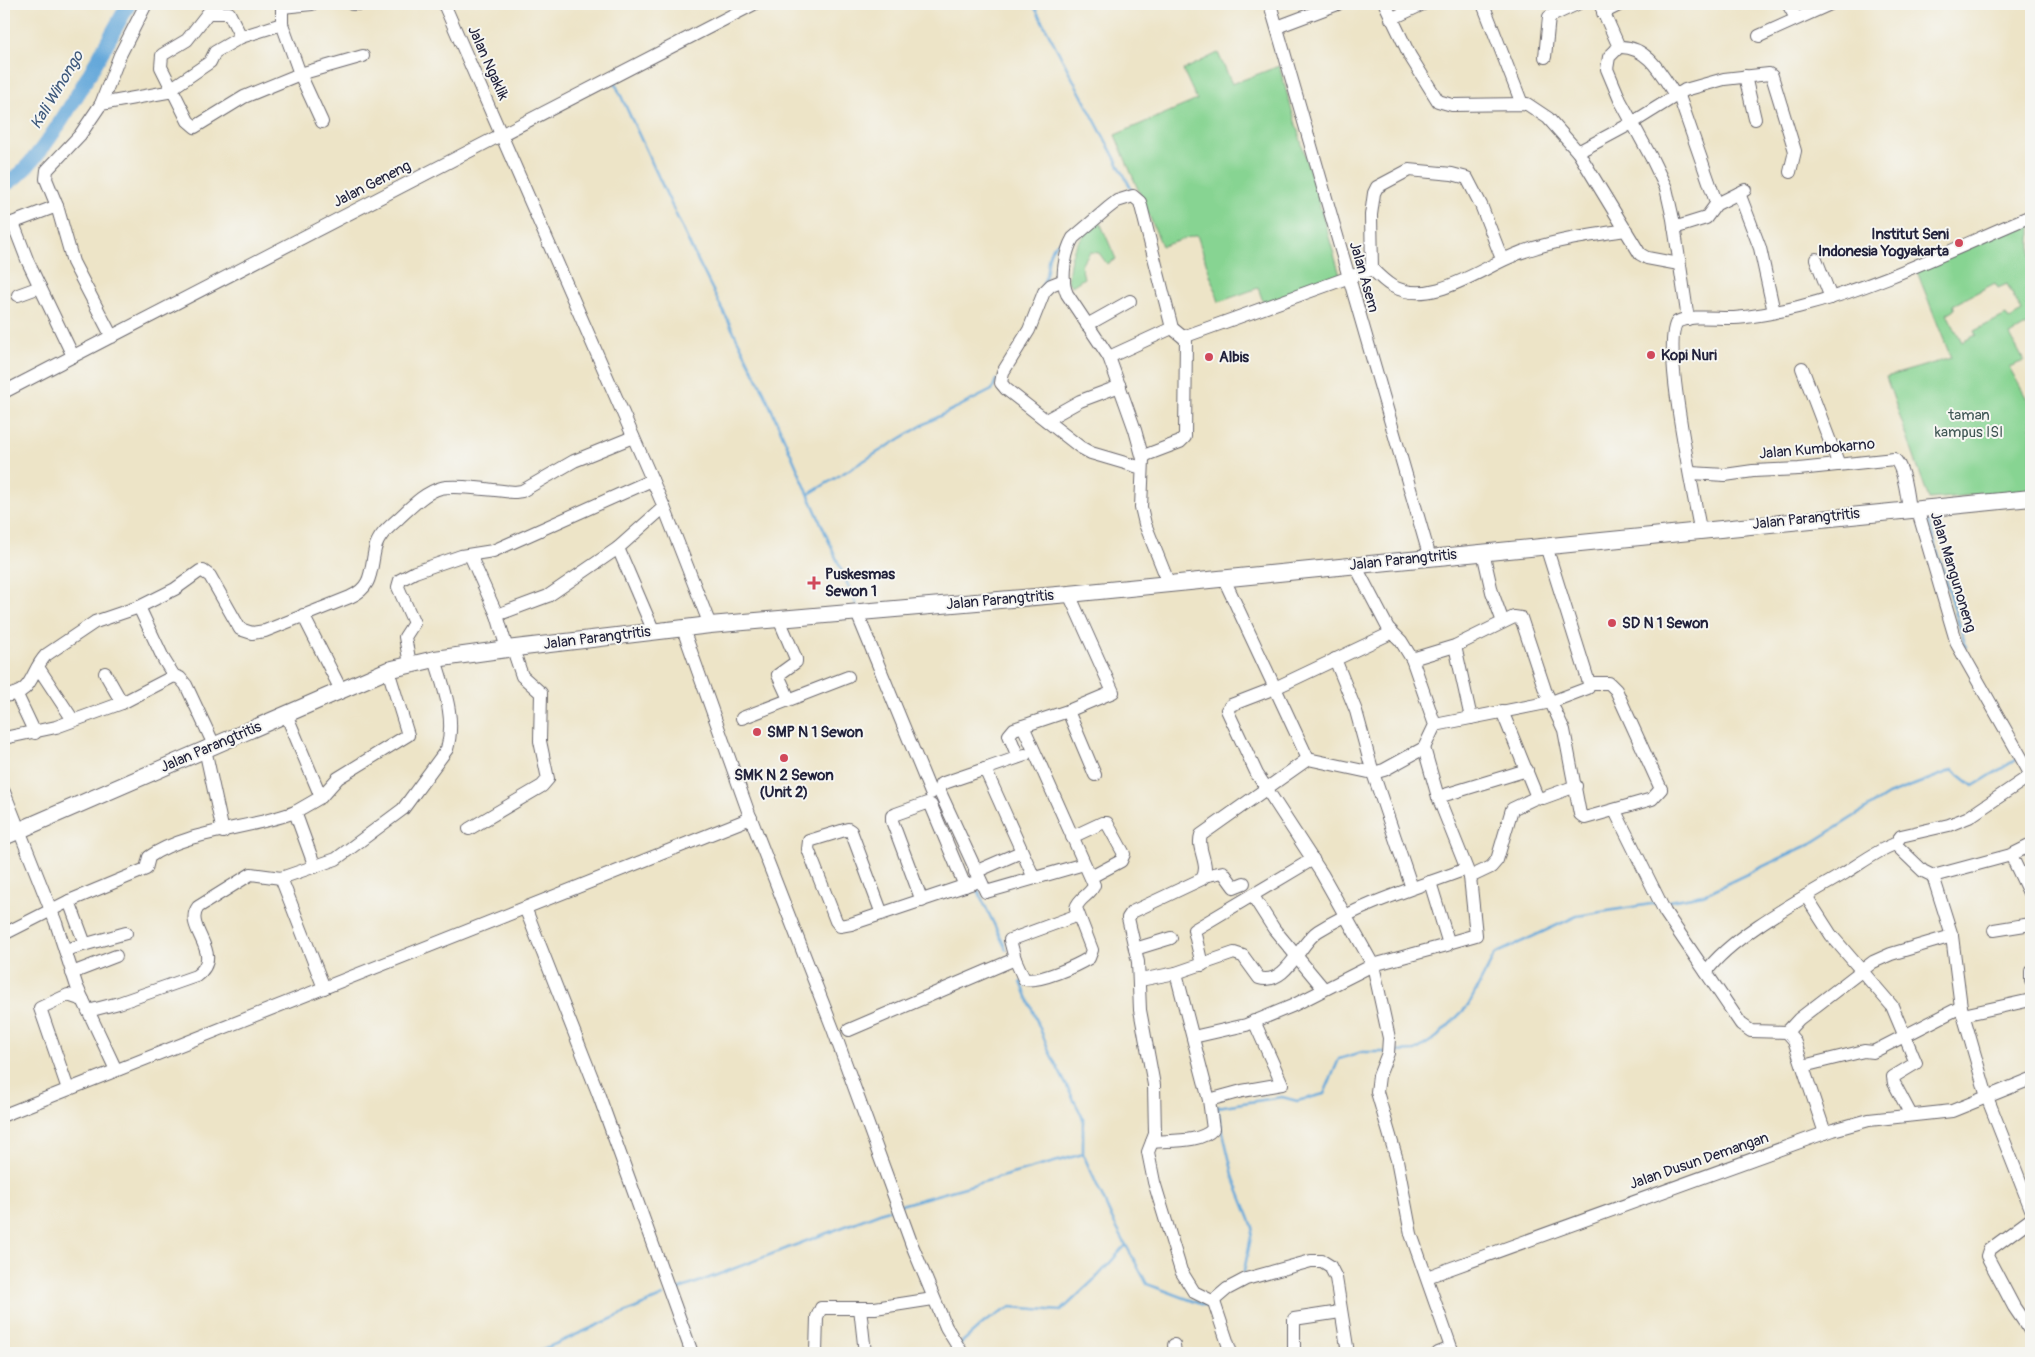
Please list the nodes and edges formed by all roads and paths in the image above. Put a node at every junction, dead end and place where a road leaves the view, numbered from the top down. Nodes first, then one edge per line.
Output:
1 (146, 4) edge
2 (312, 4) edge
3 (352, 4) edge
4 (371, 4) edge
5 (444, 4) edge
6 (754, 4) edge
7 (1270, 4) edge
8 (1338, 4) edge
9 (1385, 4) edge
10 (1424, 4) edge
11 (1483, 4) edge
12 (1578, 4) edge
13 (1621, 4) edge
14 (1788, 4) edge
15 (1830, 4) edge
16 (282, 5) edge
17 (1601, 8) edge
18 (732, 9) edge
19 (1391, 18) junction
20 (1796, 18) junction
21 (282, 24) junction
22 (1277, 27) junction
23 (1759, 36) dead end
24 (242, 37) junction
25 (1620, 47) junction
26 (363, 56) dead end
27 (1545, 57) dead end
28 (300, 74) junction
29 (1744, 76) junction
30 (172, 90) junction
31 (1676, 94) junction
32 (102, 104) junction
33 (1522, 104) junction
34 (1755, 119) dead end
35 (322, 122) dead end
36 (1632, 123) junction
37 (502, 135) junction
38 (1578, 152) junction
39 (1790, 172) dead end
40 (1717, 203) junction
41 (57, 206) junction
42 (2031, 216) edge
43 (8, 225) edge
44 (1674, 228) junction
45 (1626, 230) junction
46 (1502, 259) junction
47 (1816, 259) dead end
48 (1679, 264) junction
49 (1372, 269) junction
50 (1348, 279) junction
51 (1064, 280) junction
52 (40, 287) junction
53 (18, 295) dead end
54 (1832, 298) junction
55 (1130, 301) dead end
56 (1774, 312) junction
57 (1688, 319) junction
58 (1087, 324) junction
59 (1172, 328) junction
60 (112, 336) junction
61 (1184, 338) junction
62 (73, 356) junction
63 (1109, 357) junction
64 (1802, 368) dead end
65 (1120, 386) junction
66 (4, 392) edge
67 (1046, 420) junction
68 (633, 437) junction
69 (1142, 463) junction
70 (1839, 465) junction
71 (1691, 473) junction
72 (652, 480) junction
73 (2031, 498) edge
74 (664, 507) junction
75 (1913, 509) junction
76 (1700, 530) junction
77 (1546, 546) junction
78 (618, 548) junction
79 (1483, 552) junction
80 (470, 555) junction
81 (1430, 558) junction
82 (1355, 565) junction
83 (1224, 579) junction
84 (1169, 584) junction
85 (1069, 594) junction
86 (139, 607) junction
87 (857, 613) junction
88 (303, 615) junction
89 (497, 615) junction
90 (779, 619) junction
91 (1503, 622) junction
92 (710, 625) junction
93 (683, 629) junction
94 (654, 632) junction
95 (1391, 632) junction
96 (1456, 646) junction
97 (510, 649) junction
98 (435, 659) junction
99 (1335, 659) junction
100 (1412, 659) junction
101 (410, 664) junction
102 (38, 667) junction
103 (388, 670) junction
104 (105, 674) dead end
105 (174, 676) junction
106 (848, 677) dead end
107 (1589, 683) junction
108 (1275, 688) junction
109 (341, 690) junction
110 (17, 695) junction
111 (4, 696) edge
112 (789, 699) junction
113 (1551, 702) junction
114 (122, 703) junction
115 (1502, 710) junction
116 (1068, 711) junction
117 (286, 714) junction
118 (742, 718) dead end
119 (1471, 718) junction
120 (73, 720) junction
121 (1434, 725) junction
122 (1023, 726) junction
123 (36, 733) junction
124 (4, 738) edge
125 (209, 747) junction
126 (1424, 748) junction
127 (1034, 752) junction
128 (1018, 757) junction
129 (1308, 759) junction
130 (985, 769) junction
131 (1527, 770) junction
132 (1373, 773) junction
133 (1095, 775) dead end
134 (2031, 775) edge
135 (1576, 786) junction
136 (1266, 789) junction
137 (4, 792) edge
138 (931, 793) dead end
139 (321, 797) junction
140 (1438, 797) junction
141 (1536, 797) junction
142 (1614, 811) junction
143 (295, 812) junction
144 (751, 818) junction
145 (469, 829) dead end
146 (19, 830) junction
147 (223, 832) junction
148 (4, 837) edge
149 (1072, 837) junction
150 (1895, 844) junction
151 (2031, 845) edge
152 (1021, 852) junction
153 (2011, 855) junction
154 (1313, 859) junction
155 (1084, 864) junction
156 (315, 866) junction
157 (1468, 873) junction
158 (1204, 876) junction
159 (1933, 876) junction
160 (1091, 877) junction
161 (281, 878) junction
162 (1034, 878) junction
163 (973, 881) junction
164 (1244, 882) dead end
165 (1430, 882) junction
166 (1412, 888) junction
167 (1253, 896) junction
168 (1806, 896) junction
169 (2031, 896) edge
170 (69, 901) junction
171 (922, 901) junction
172 (51, 910) junction
173 (526, 910) junction
174 (882, 914) junction
175 (1078, 914) junction
176 (1346, 915) junction
177 (2031, 924) edge
178 (1994, 930) dead end
179 (126, 933) dead end
180 (4, 934) edge
181 (1952, 936) junction
182 (1171, 938) dead end
183 (1448, 943) junction
184 (85, 944) junction
185 (1135, 948) junction
186 (65, 950) junction
187 (116, 956) dead end
188 (1297, 958) junction
189 (1011, 961) junction
190 (1202, 965) junction
191 (1373, 965) junction
192 (2031, 971) edge
193 (1706, 972) junction
194 (1861, 972) junction
195 (72, 973) junction
196 (1176, 973) junction
197 (1140, 980) junction
198 (2031, 981) edge
199 (324, 988) junction
200 (1323, 988) junction
201 (2031, 1000) edge
202 (85, 1006) junction
203 (1962, 1011) junction
204 (1254, 1022) junction
205 (850, 1030) dead end
206 (1787, 1032) junction
207 (1905, 1036) junction
208 (1193, 1037) junction
209 (1803, 1066) junction
210 (116, 1070) junction
211 (2031, 1079) edge
212 (68, 1089) junction
213 (1987, 1097) junction
214 (1209, 1100) junction
215 (4, 1115) edge
216 (1911, 1115) junction
217 (1825, 1134) junction
218 (1152, 1142) junction
219 (2031, 1209) edge
220 (2031, 1218) edge
221 (1427, 1277) junction
222 (933, 1299) junction
223 (1214, 1304) junction
224 (860, 1308) junction
225 (1340, 1312) junction
226 (2031, 1332) edge
227 (958, 1348) edge
228 (1452, 1351) edge
229 (692, 1353) edge
230 (816, 1353) edge
231 (865, 1353) edge
232 (1231, 1353) edge
233 (1294, 1353) edge
234 (1348, 1353) edge
235 (1438, 1353) edge

1 - 32 street
2 - 16 street
3 - 4 street
5 - 37 street, Jalan Ngaklik
6 - 18 street, Jalan Geneng
7 - 22 street, Jalan Asem
8 - 22 street
9 - 19 street
10 - 19 street
11 - 33 street
12 - 27 street
13 - 17 street
14 - 20 street
15 - 20 street
16 - 21 street
17 - 25 street
18 - 37 street, Jalan Geneng
19 - 33 street
20 - 23 street
21 - 24 street
21 - 28 street
22 - 50 street, Jalan Asem
24 - 30 street
24 - 30 street
25 - 31 street
25 - 36 street
26 - 28 street
28 - 30 street
28 - 35 street
29 - 31 street
29 - 34 street
29 - 39 street
30 - 32 street
31 - 36 street
31 - 40 street
32 - 41 street
33 - 38 street
36 - 38 street
36 - 44 street
37 - 60 street, Jalan Geneng
37 - 68 street, Jalan Ngaklik
38 - 45 street
40 - 44 street
40 - 56 street
41 - 43 street
41 - 60 street
42 - 54 street
43 - 52 street
44 - 48 street
45 - 46 street
45 - 48 street
46 - 49 street
46 - 49 street
47 - 54 street
48 - 57 street
49 - 50 street
50 - 61 street
50 - 81 street, Jalan Asem
51 - 58 street
51 - 59 street
51 - 67 street
52 - 53 street
52 - 62 street
54 - 56 street
55 - 58 street
56 - 57 street
57 - 71 street
58 - 63 street
59 - 61 street
59 - 63 street
60 - 62 street, Jalan Geneng
61 - 69 street
62 - 66 street, Jalan Geneng
63 - 65 street
64 - 70 street
65 - 67 street
65 - 69 street
67 - 69 street
68 - 72 street, Jalan Ngaklik
68 - 88 street
69 - 84 street
70 - 71 street, Jalan Kumbokarno
70 - 75 street, Jalan Kumbokarno
71 - 76 street
72 - 74 street, Jalan Ngaklik
72 - 80 street
73 - 75 main road, Jalan Parangtritis
74 - 78 street
74 - 92 street, Jalan Ngaklik
75 - 76 main road, Jalan Parangtritis
75 - 134 street, Jalan Mangunoneng
76 - 77 main road, Jalan Parangtritis
77 - 79 main road, Jalan Parangtritis
77 - 107 street
78 - 89 street
78 - 94 street
79 - 81 main road, Jalan Parangtritis
79 - 91 street
80 - 89 street
80 - 101 street
81 - 82 main road, Jalan Parangtritis
82 - 83 main road, Jalan Parangtritis
82 - 95 street
83 - 84 main road, Jalan Parangtritis
83 - 108 street
84 - 85 main road, Jalan Parangtritis
85 - 87 main road, Jalan Parangtritis
85 - 116 street
86 - 88 street
86 - 102 street
86 - 105 street
87 - 90 main road, Jalan Parangtritis
87 - 138 street
88 - 109 street
89 - 97 street
90 - 92 main road, Jalan Parangtritis
90 - 112 street
91 - 96 street
91 - 113 street
92 - 93 main road, Jalan Parangtritis
93 - 94 main road, Jalan Parangtritis
93 - 144 street
94 - 97 main road, Jalan Parangtritis
95 - 99 street
95 - 100 street
96 - 100 street
96 - 119 street
97 - 98 main road, Jalan Parangtritis
97 - 145 street
98 - 101 main road, Jalan Parangtritis
98 - 156 street
99 - 108 street
99 - 132 street
100 - 121 street
101 - 103 main road, Jalan Parangtritis
102 - 110 street
102 - 120 street
103 - 109 main road, Jalan Parangtritis
103 - 139 street
104 - 114 street
105 - 114 street
105 - 125 street
106 - 112 street
107 - 113 street
107 - 142 street
108 - 129 street
108 - 136 street
109 - 117 main road, Jalan Parangtritis
110 - 111 street
110 - 123 street
112 - 118 street
113 - 115 street
113 - 135 street
114 - 120 street
115 - 119 street
115 - 131 street
116 - 122 street
116 - 133 street
117 - 125 main road, Jalan Parangtritis
117 - 139 street
119 - 121 street
120 - 123 street
121 - 126 street
122 - 127 street
122 - 128 street
123 - 124 street
125 - 146 main road, Jalan Parangtritis
125 - 147 street
126 - 132 street
126 - 140 street
127 - 128 street
127 - 149 street
128 - 130 street
129 - 132 street
129 - 136 street
130 - 152 street
130 - 163 street
131 - 140 street
131 - 141 street
132 - 166 street
134 - 150 street
135 - 141 street
135 - 142 street
136 - 154 street
136 - 158 street
137 - 146 street
139 - 143 street
140 - 157 street
141 - 157 street
142 - 193 street
143 - 147 street
143 - 156 street
144 - 173 street
144 - 222 street
146 - 148 main road, Jalan Parangtritis
146 - 172 street
147 - 170 street
149 - 155 street
149 - 160 street
150 - 159 street
150 - 168 street
151 - 153 street
152 - 162 street
152 - 163 street
153 - 159 street
153 - 169 street
154 - 167 street
154 - 176 street
155 - 160 street
155 - 162 street
156 - 161 street
157 - 165 street
157 - 183 street
158 - 164 street
158 - 185 street
159 - 181 street
160 - 175 street
161 - 199 street
161 - 202 street
162 - 163 street
163 - 171 street
163 - 171 street
165 - 166 street
165 - 183 street
166 - 176 street
167 - 188 street
167 - 190 street
168 - 193 street
168 - 194 street
170 - 172 street
170 - 184 street
171 - 174 street
172 - 180 street
172 - 186 street
173 - 199 street
173 - 229 street
174 - 174 street
175 - 189 street
175 - 189 street
176 - 188 street
176 - 191 street
177 - 178 street
179 - 184 street
181 - 194 street
181 - 203 street
182 - 185 street
183 - 191 street
184 - 186 street
185 - 197 street
186 - 195 street
187 - 195 street
188 - 190 street
188 - 200 street
189 - 205 street
190 - 196 street
191 - 200 street
191 - 221 street
192 - 198 street
193 - 206 street
194 - 206 street
194 - 207 street
195 - 202 street
196 - 197 street
196 - 208 street
197 - 218 street
199 - 210 street
200 - 204 street
201 - 203 street
202 - 210 street
202 - 212 street
203 - 207 street
203 - 213 street
204 - 208 street
204 - 214 street
206 - 209 street
207 - 209 street
207 - 216 street
208 - 214 street
209 - 217 street
210 - 212 street
211 - 213 street, Jalan Dusun Demangan
212 - 215 street
213 - 216 street, Jalan Dusun Demangan
213 - 219 street
214 - 218 street
216 - 217 street, Jalan Dusun Demangan
217 - 221 street, Jalan Dusun Demangan
218 - 223 street
220 - 226 street
221 - 228 street
222 - 224 street
222 - 227 street
223 - 225 street
223 - 232 street
224 - 230 street
224 - 231 street
225 - 233 street
225 - 234 street
228 - 235 street

